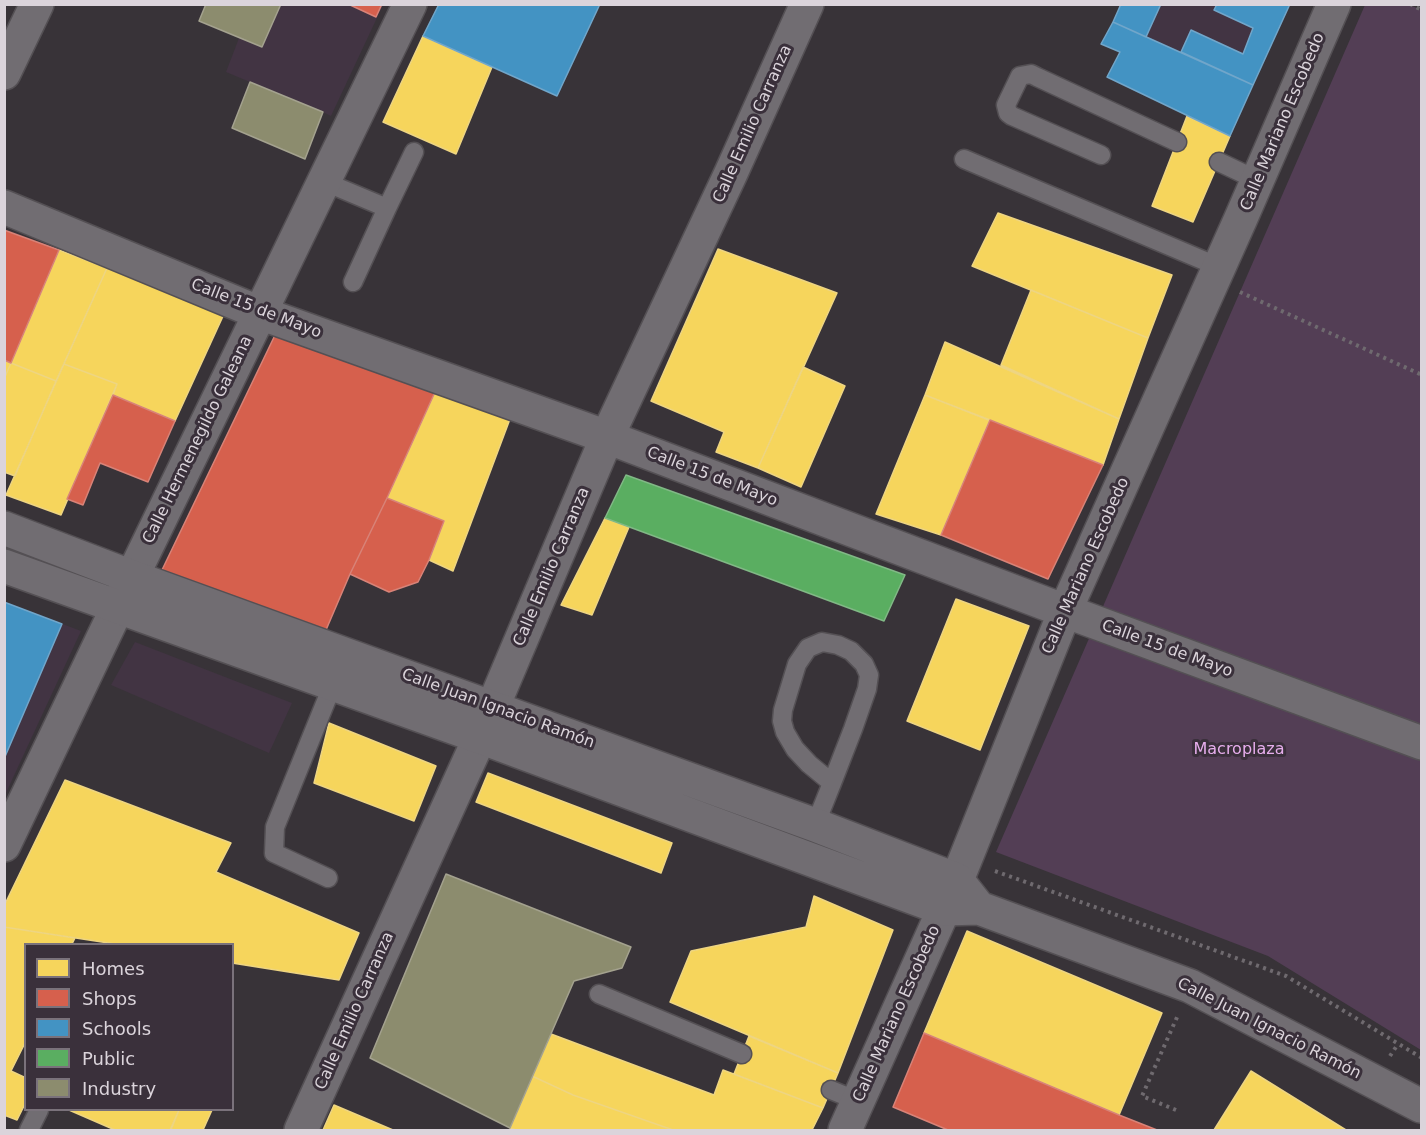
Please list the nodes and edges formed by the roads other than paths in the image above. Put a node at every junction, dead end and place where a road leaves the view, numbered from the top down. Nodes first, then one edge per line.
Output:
1 (37, 4) edge
2 (410, 4) edge
3 (807, 4) edge
4 (1334, 4) edge
5 (4, 73) edge
6 (1177, 142) dead end
7 (414, 153) dead end
8 (1101, 155) dead end
9 (964, 159) dead end
10 (1219, 162) dead end
11 (1257, 180) junction
12 (325, 182) junction
13 (4, 207) edge
14 (387, 208) junction
15 (1219, 267) junction
16 (353, 282) dead end
17 (260, 313) junction
18 (607, 437) junction
19 (4, 528) edge
20 (4, 566) edge
21 (132, 577) junction
22 (118, 607) junction
23 (1065, 611) junction
24 (333, 684) junction
25 (492, 707) junction
26 (480, 737) junction
27 (1422, 744) edge
28 (832, 783) junction
29 (815, 825) junction
30 (4, 845) edge
31 (328, 878) dead end
32 (951, 895) junction
33 (599, 994) dead end
34 (742, 1054) dead end
35 (1421, 1106) edge
36 (39, 1111) edge
37 (29, 1131) edge
38 (301, 1131) edge
39 (845, 1131) edge

1 - 5 street
2 - 12 street, Calle Hermenegildo Galeana
3 - 18 street, Calle Emilio Carranza
4 - 11 street, Calle Mariano Escobedo
6 - 8 lane
7 - 14 lane
9 - 15 lane
10 - 11 lane
11 - 15 street, Calle Mariano Escobedo
12 - 14 lane
12 - 17 street, Calle Hermenegildo Galeana
13 - 17 street, Calle 15 de Mayo
14 - 16 lane
15 - 23 street, Calle Mariano Escobedo
17 - 18 street, Calle 15 de Mayo
17 - 21 street, Calle Hermenegildo Galeana
18 - 23 street, Calle 15 de Mayo
18 - 25 street, Calle Emilio Carranza
19 - 21 street, Calle Juan Ignacio Ramón
20 - 22 street, Calle Juan Ignacio Ramón
21 - 22 street, Calle Hermenegildo Galeana
21 - 25 street, Calle Juan Ignacio Ramón
22 - 24 street, Calle Juan Ignacio Ramón
22 - 30 street, Calle Hermenegildo Galeana
23 - 27 street, Calle 15 de Mayo
23 - 32 street, Calle Mariano Escobedo
24 - 26 street, Calle Juan Ignacio Ramón
24 - 31 lane
25 - 26 street, Calle Emilio Carranza
25 - 29 street, Calle Juan Ignacio Ramón
26 - 32 street, Calle Juan Ignacio Ramón
26 - 38 street, Calle Emilio Carranza
28 - 28 lane
28 - 29 lane
29 - 32 street, Calle Juan Ignacio Ramón
32 - 35 street, Calle Juan Ignacio Ramón
32 - 39 street, Calle Mariano Escobedo
33 - 34 lane
36 - 37 lane

